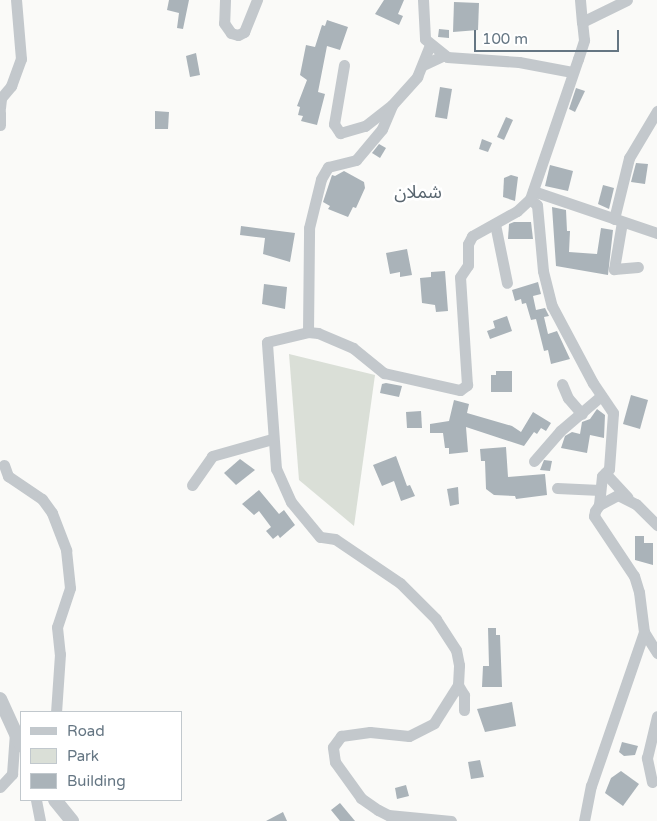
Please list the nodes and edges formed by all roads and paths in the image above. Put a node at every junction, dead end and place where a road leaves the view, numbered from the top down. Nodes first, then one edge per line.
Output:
1 (16, 0) edge
2 (225, 0) edge
3 (257, 0) edge
4 (423, 0) edge
5 (580, 0) edge
6 (627, 0) edge
7 (582, 22) junction
8 (430, 45) junction
9 (444, 55) junction
10 (344, 65) dead end
11 (423, 65) junction
12 (572, 72) junction
13 (392, 105) junction
14 (0, 110) edge
15 (657, 111) edge
16 (0, 125) edge
17 (531, 195) junction
18 (618, 221) junction
19 (495, 224) junction
20 (657, 233) edge
21 (638, 268) dead end
22 (508, 283) dead end
23 (308, 332) junction
24 (562, 384) dead end
25 (600, 396) junction
26 (582, 414) junction
27 (272, 440) junction
28 (534, 461) dead end
29 (4, 465) dead end
30 (605, 473) junction
31 (192, 485) dead end
32 (557, 488) dead end
33 (600, 490) junction
34 (627, 497) junction
35 (599, 505) junction
36 (657, 525) edge
37 (644, 632) junction
38 (657, 652) edge
39 (458, 685) junction
40 (0, 699) edge
41 (464, 710) dead end
42 (56, 711) edge
43 (657, 716) edge
44 (20, 741) edge
45 (18, 769) edge
46 (652, 782) dead end
47 (0, 787) edge
48 (36, 801) edge
49 (56, 801) edge
50 (40, 821) edge
51 (72, 821) edge
52 (451, 821) edge
53 (584, 821) edge

1 - 14 street
2 - 3 street
4 - 8 street
5 - 7 street
6 - 7 street
7 - 12 street
8 - 9 street
8 - 11 street
9 - 11 street
9 - 12 street
10 - 13 street
11 - 13 street
12 - 17 street
13 - 23 street
14 - 16 street
15 - 18 street
17 - 18 street
17 - 19 street
17 - 25 street
18 - 20 street
18 - 21 street
19 - 22 street
19 - 23 street
23 - 27 street
24 - 26 street
25 - 26 street
25 - 30 street
26 - 28 street
27 - 31 street
27 - 39 street
29 - 42 street
30 - 33 street
30 - 34 street
32 - 33 street
33 - 35 street
34 - 35 street
34 - 36 street
35 - 37 street
37 - 38 street
37 - 53 street
39 - 41 street
39 - 52 street
40 - 44 street
43 - 46 street
44 - 45 street
45 - 47 street
48 - 50 street
49 - 51 street

